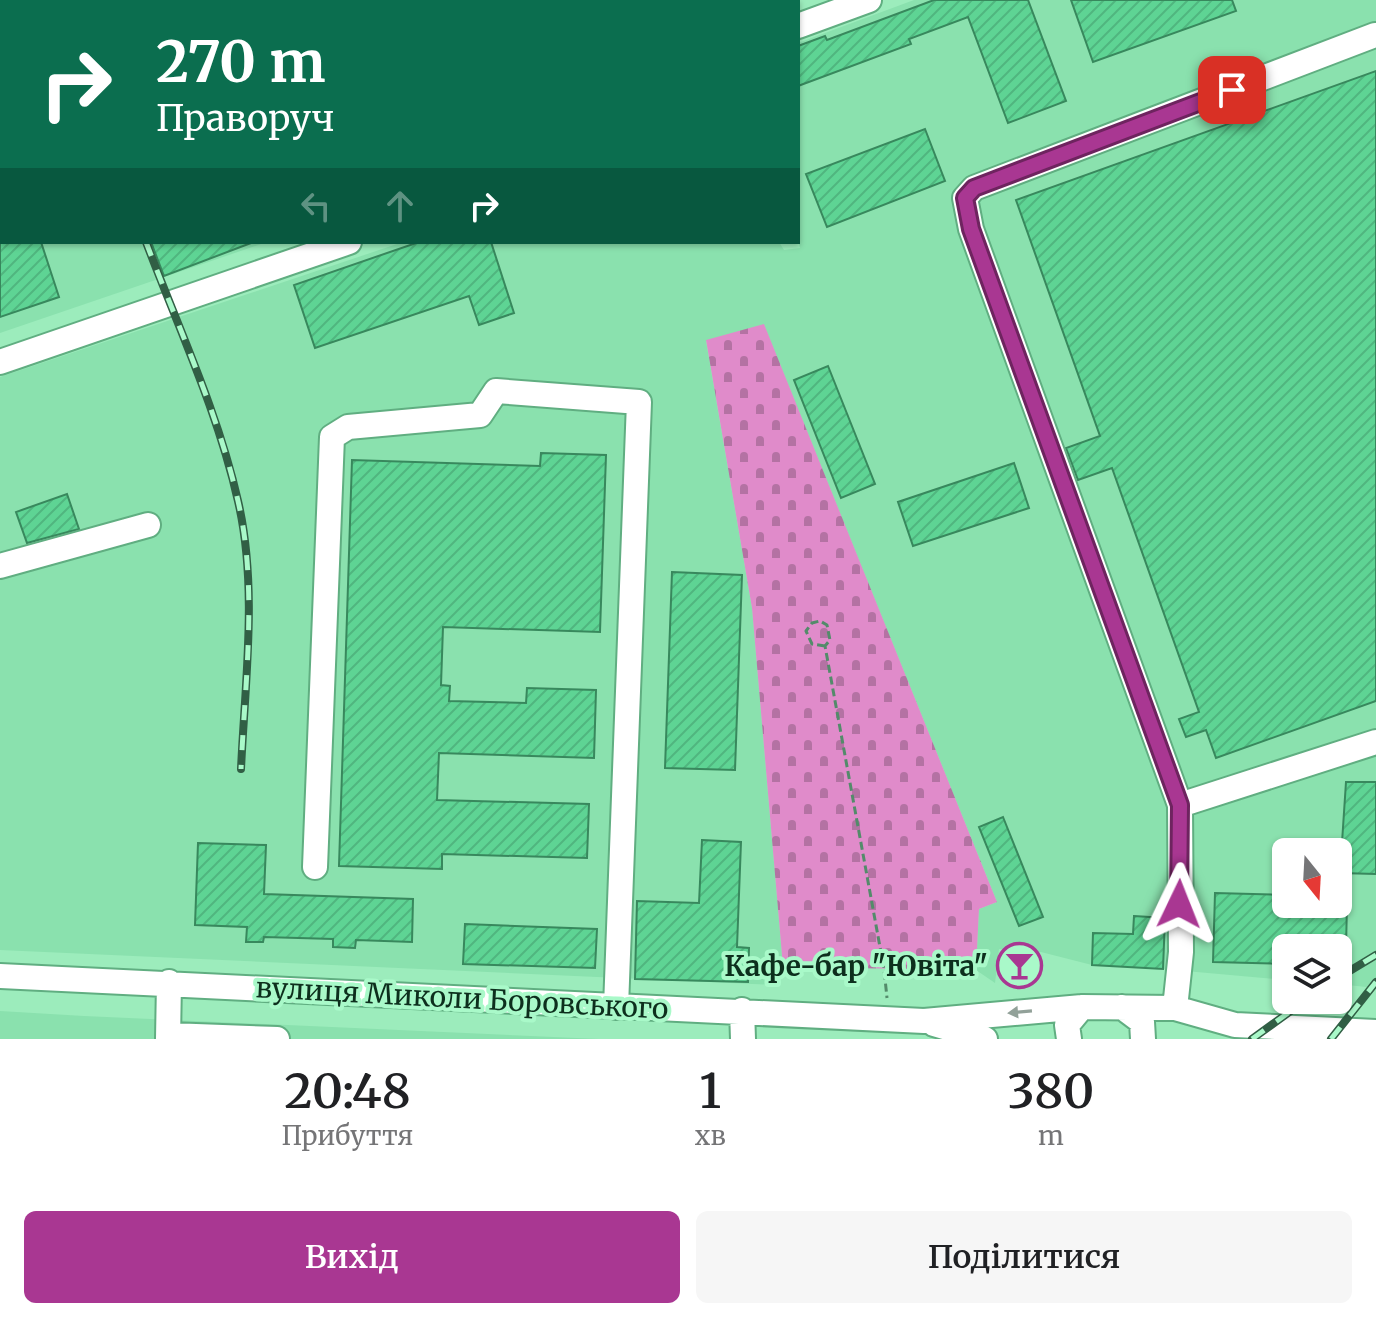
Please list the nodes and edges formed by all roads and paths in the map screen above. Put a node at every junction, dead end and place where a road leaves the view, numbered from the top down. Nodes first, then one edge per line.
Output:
1 (869, 0) edge
2 (800, 25) edge
3 (1375, 35) edge
4 (343, 244) edge
5 (0, 362) edge
6 (148, 525) dead end
7 (0, 566) edge
8 (825, 646) junction
9 (1376, 742) edge
10 (1180, 805) junction
11 (315, 867) dead end
12 (0, 976) edge
13 (169, 982) junction
14 (616, 1007) junction
15 (1082, 1007) junction
16 (1122, 1007) junction
17 (1175, 1008) junction
18 (742, 1010) junction
19 (889, 1018) junction
20 (924, 1021) junction
21 (1235, 1025) junction
22 (1376, 1032) edge
23 (168, 1037) edge
24 (277, 1039) edge
25 (743, 1039) edge
26 (985, 1039) edge
27 (1069, 1039) edge
28 (1143, 1039) edge
29 (1210, 1039) edge

1 - 2 street
3 - 10 street
4 - 5 street
6 - 7 street
8 - 8 path
8 - 19 path
9 - 10 street
10 - 17 street
11 - 14 street
12 - 13 street, вулиця Миколи Боровського
13 - 14 street, вулиця Миколи Боровського
13 - 23 street
14 - 18 street, вулиця Миколи Боровського
15 - 16 street, вулиця Миколи Боровського
15 -> 20 street, вулиця Миколи Боровського
15 - 27 street
16 - 17 street, вулиця Миколи Боровського
16 - 28 street
17 - 21 street, вулиця Миколи Боровського
18 - 19 street, вулиця Миколи Боровського
18 - 25 street
19 - 20 street, вулиця Миколи Боровського
20 - 26 street, вулиця Миколи Боровського
21 - 22 street, вулиця Миколи Боровського
21 - 29 street
23 - 24 street

